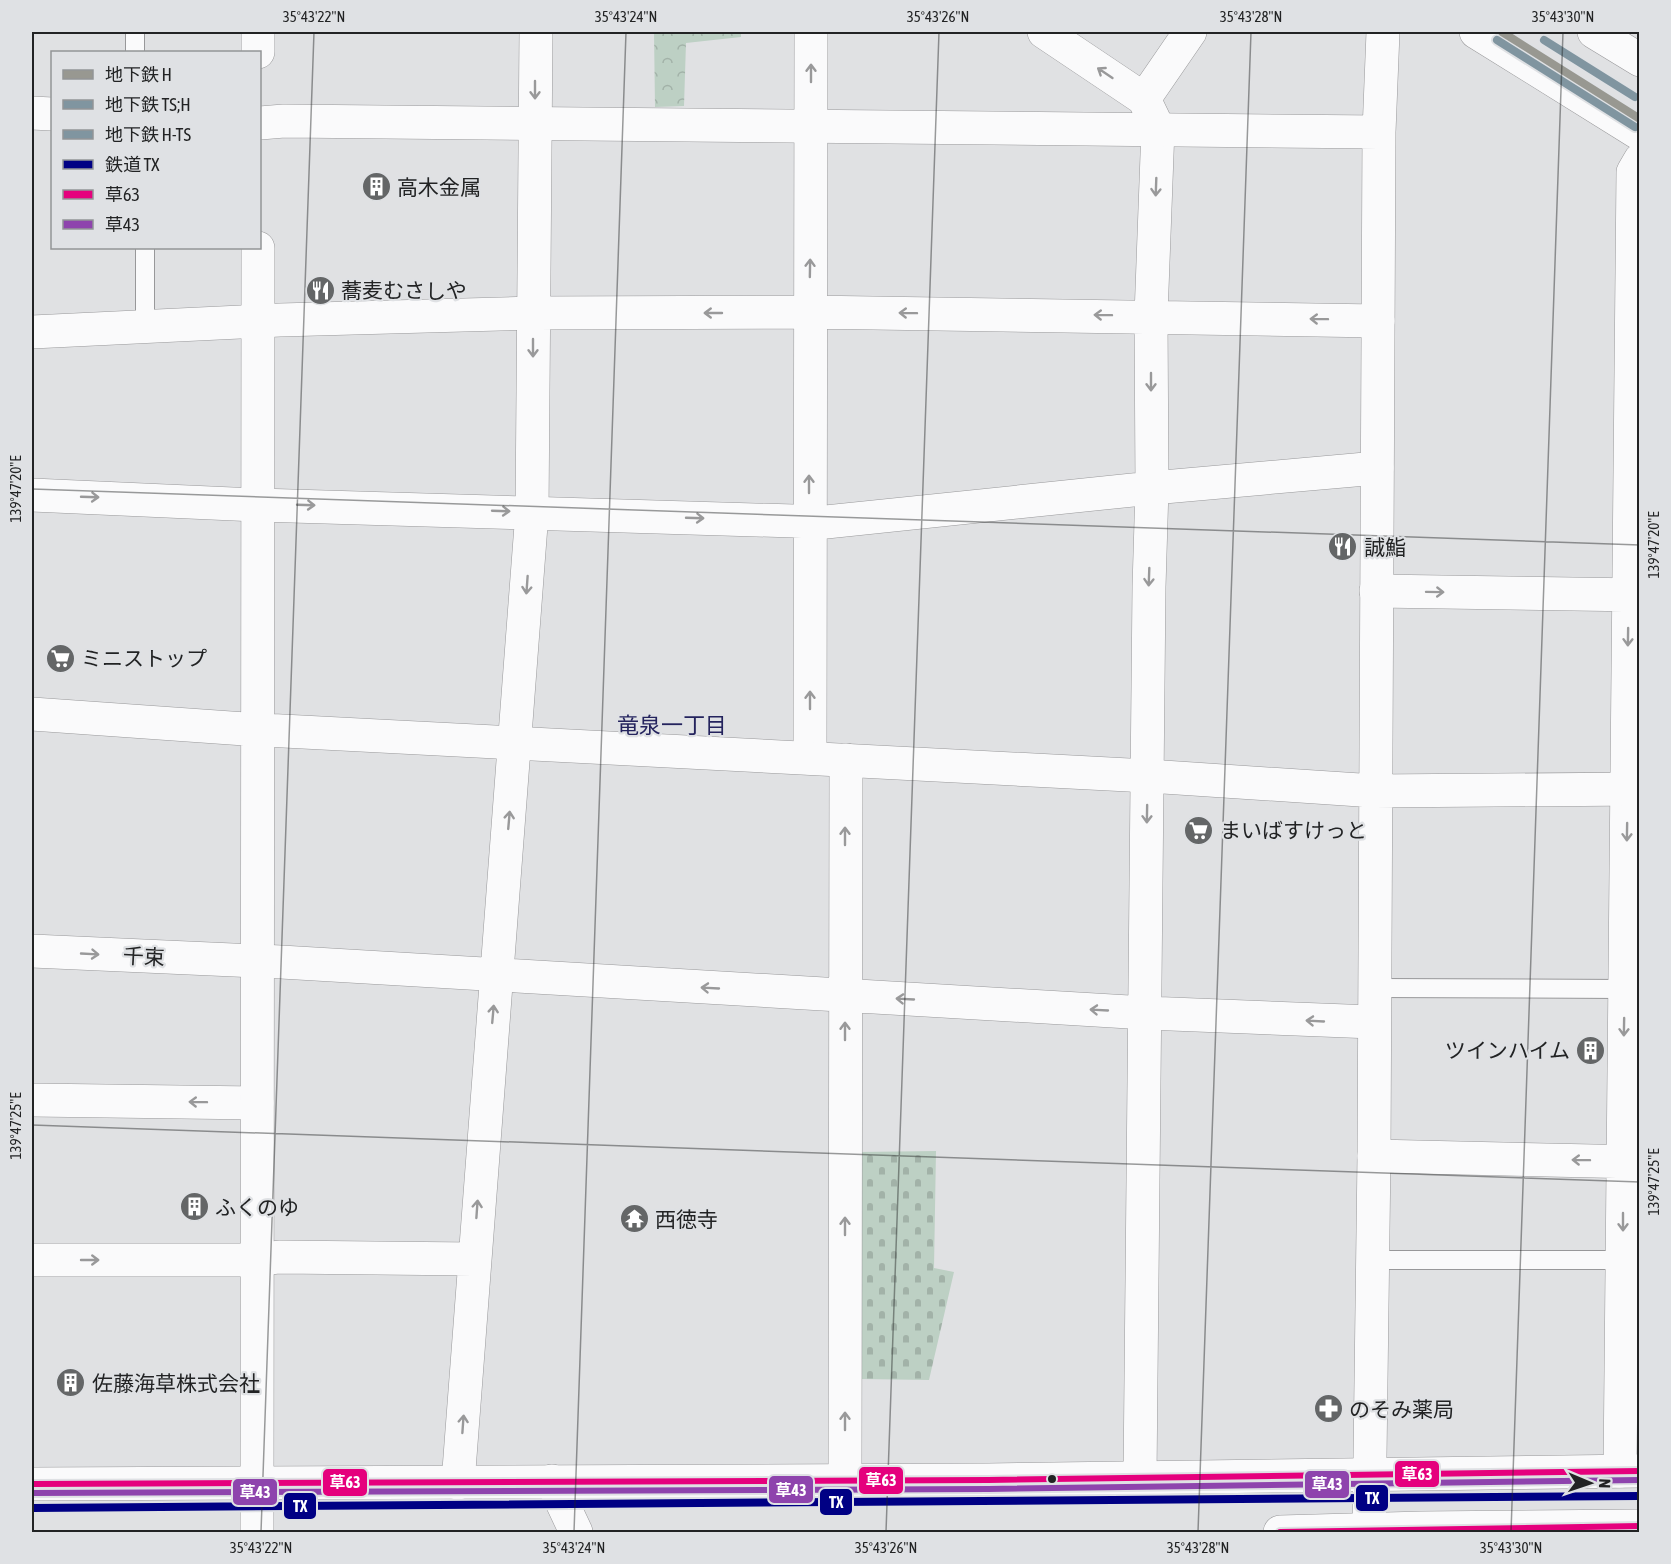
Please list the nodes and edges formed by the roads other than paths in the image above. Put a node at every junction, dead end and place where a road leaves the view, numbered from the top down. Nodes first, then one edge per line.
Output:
1 (135, 32) edge
2 (258, 32) edge
3 (536, 32) edge
4 (811, 32) edge
5 (1044, 32) edge
6 (1190, 32) edge
7 (1383, 32) edge
8 (1476, 32) edge
9 (1594, 32) edge
10 (135, 51) edge
11 (258, 51) edge
12 (1637, 54) edge
13 (1144, 99) junction
14 (32, 113) edge
15 (51, 114) edge
16 (261, 123) edge
17 (535, 124) junction
18 (811, 125) junction
19 (1158, 128) junction
20 (1379, 132) junction
21 (1640, 134) edge
22 (1640, 160) edge
23 (145, 249) edge
24 (258, 249) edge
25 (809, 312) junction
26 (534, 313) junction
27 (1151, 316) junction
28 (1378, 321) junction
29 (258, 322) junction
30 (145, 328) junction
31 (32, 332) edge
32 (1377, 468) junction
33 (1152, 488) junction
34 (32, 495) edge
35 (258, 505) junction
36 (532, 512) junction
37 (809, 522) junction
38 (1376, 591) junction
39 (1634, 595) edge
40 (32, 714) edge
41 (258, 729) junction
42 (516, 743) junction
43 (810, 758) junction
44 (846, 760) junction
45 (1148, 776) junction
46 (1633, 789) edge
47 (1375, 791) junction
48 (32, 951) edge
49 (257, 963) junction
50 (496, 976) junction
51 (1374, 988) junction
52 (1625, 989) junction
53 (845, 996) junction
54 (1146, 1013) junction
55 (1373, 1022) junction
56 (32, 1100) edge
57 (257, 1103) junction
58 (1374, 1156) junction
59 (1631, 1162) edge
60 (474, 1259) junction
61 (32, 1260) edge
62 (257, 1260) junction
63 (1371, 1260) junction
64 (1631, 1260) edge
65 (1630, 1471) edge
66 (1369, 1477) junction
67 (1140, 1478) junction
68 (845, 1480) junction
69 (552, 1481) junction
70 (458, 1482) junction
71 (32, 1484) edge
72 (256, 1485) junction
73 (1640, 1526) edge
74 (1369, 1531) edge
75 (257, 1533) edge
76 (576, 1533) edge
77 (1280, 1533) edge

1 - 10 lane
2 - 11 main road
3 -> 17 main road
18 -> 4 main road
13 -> 5 main road
6 - 13 main road
7 - 20 main road
8 - 21 main road
9 - 12 main road
13 - 19 main road
14 - 15 main road
16 - 17 main road
17 - 18 main road
17 - 26 main road
18 - 19 main road
25 -> 18 main road
19 - 20 main road
19 -> 27 main road
20 - 28 main road
22 - 39 main road
23 - 30 lane
24 - 29 main road
25 -> 26 main road
27 -> 25 main road
37 -> 25 main road
26 - 29 main road
26 -> 36 main road
28 -> 27 main road
27 -> 33 main road
28 - 32 main road
29 - 30 main road
29 - 35 main road
30 - 31 main road
32 - 33 main road
32 - 38 main road
33 - 37 main road
33 -> 45 main road
34 -> 35 main road
35 -> 36 main road
35 - 41 main road
36 -> 37 main road
36 -> 42 main road
43 -> 37 main road
38 -> 39 main road
38 - 47 main road
39 -> 46 main road
40 - 41 main road
41 - 42 main road
41 - 49 main road
42 - 43 main road
50 -> 42 main road
43 - 44 main road
44 - 45 main road
53 -> 44 main road
45 - 47 main road
45 -> 54 main road
46 - 47 main road
46 -> 52 main road
47 - 51 main road
48 -> 49 main road, 千束
49 - 50 main road, 千束
49 - 57 main road
53 -> 50 main road, 千束
60 -> 50 main road
51 - 52 lane
51 - 55 main road
52 -> 59 main road
54 -> 53 main road, 千束
68 -> 53 main road
55 -> 54 main road, 千束
54 - 67 main road
55 - 58 main road
57 -> 56 main road
57 - 62 main road
59 -> 58 main road
58 - 63 main road
59 -> 64 main road
60 - 62 main road
70 -> 60 main road
61 -> 62 main road
62 - 72 main road
63 - 64 lane
63 - 66 main road
64 - 65 main road
65 - 66 main road
66 - 67 main road
66 - 74 main road
67 - 68 main road
68 - 69 main road
69 - 70 main road
69 - 76 main road
70 - 72 main road
71 - 72 main road
72 - 75 main road
73 - 74 main road
74 - 77 main road

